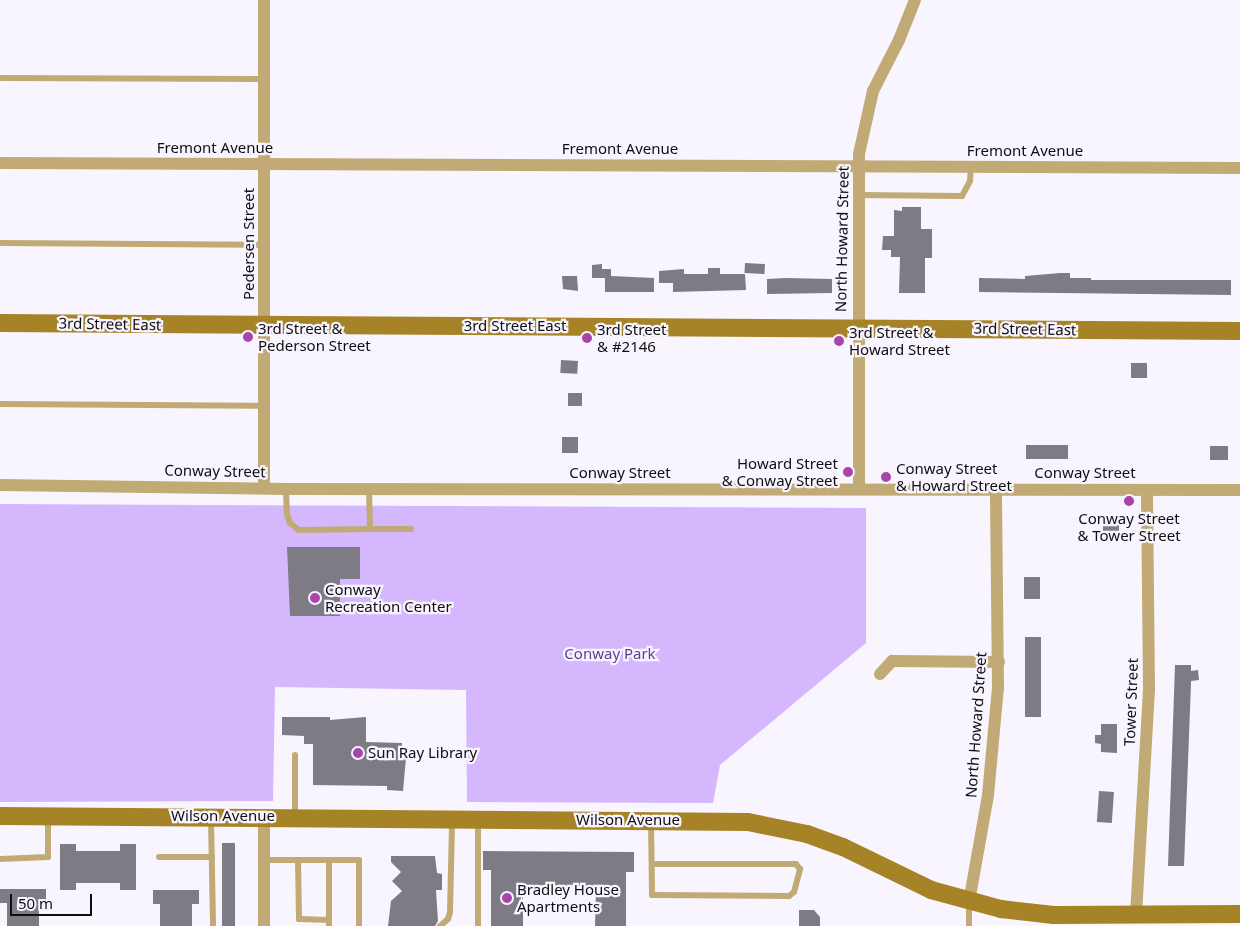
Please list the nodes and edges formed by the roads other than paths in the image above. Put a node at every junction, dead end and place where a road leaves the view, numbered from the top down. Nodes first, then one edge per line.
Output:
1 (264, 0) edge
2 (915, 0) edge
3 (0, 78) edge
4 (264, 79) junction
5 (0, 163) edge
6 (264, 164) junction
7 (858, 167) junction
8 (970, 167) junction
9 (1240, 168) edge
10 (858, 195) junction
11 (0, 243) edge
12 (266, 245) junction
13 (0, 323) edge
14 (266, 326) junction
15 (857, 327) junction
16 (1240, 331) edge
17 (0, 404) edge
18 (264, 406) junction
19 (0, 485) edge
20 (264, 488) junction
21 (286, 488) junction
22 (369, 489) junction
23 (858, 489) junction
24 (996, 490) junction
25 (1147, 490) junction
26 (1240, 490) edge
27 (370, 529) junction
28 (411, 529) dead end
29 (998, 662) junction
30 (880, 674) dead end
31 (294, 754) dead end
32 (48, 815) junction
33 (0, 816) edge
34 (211, 816) junction
35 (264, 816) junction
36 (295, 816) junction
37 (452, 819) junction
38 (478, 819) junction
39 (651, 820) junction
40 (159, 857) dead end
41 (212, 857) junction
42 (0, 859) edge
43 (265, 860) junction
44 (298, 860) junction
45 (329, 860) junction
46 (652, 864) junction
47 (969, 902) junction
48 (1240, 914) edge
49 (1136, 915) junction
50 (329, 923) edge
51 (213, 926) edge
52 (264, 926) edge
53 (359, 926) edge
54 (440, 926) edge
55 (478, 926) edge
56 (969, 926) edge

1 - 4 street, Pedersen Street
2 - 7 street, North Howard Street
3 - 4 lane
4 - 6 street, Pedersen Street
5 - 6 street, Fremont Avenue
6 - 7 street, Fremont Avenue
6 - 12 street, Pedersen Street
7 - 8 street, Fremont Avenue
7 - 10 street, North Howard Street
8 - 9 street, Fremont Avenue
8 - 10 lane
10 - 15 street, North Howard Street
11 - 12 lane
12 - 14 street, Pedersen Street
13 - 14 street, 3rd Street East
14 - 15 street, 3rd Street East
14 - 18 street, Pedersen Street
15 - 16 street, 3rd Street East
15 - 23 street, North Howard Street
17 - 18 lane
18 - 20 street, Pedersen Street
19 - 20 street, Conway Street
20 - 21 street, Conway Street
21 - 22 street, Conway Street
21 - 27 lane
22 - 23 street, Conway Street
22 - 27 lane
23 - 24 street, Conway Street
24 - 25 street, Conway Street
24 - 29 street, North Howard Street
25 - 26 street, Conway Street
25 - 49 street, Tower Street
27 - 28 lane
29 - 30 street
29 - 47 street, North Howard Street
31 - 36 lane
32 - 33 street, Wilson Avenue
32 - 34 street, Wilson Avenue
32 - 42 lane
34 - 35 street, Wilson Avenue
34 - 41 lane
35 - 36 street, Wilson Avenue
35 - 43 street
36 - 37 street, Wilson Avenue
37 - 38 street, Wilson Avenue
37 - 54 lane
38 - 39 street, Wilson Avenue
38 - 55 lane
39 - 46 lane
39 - 47 street, Wilson Avenue
40 - 41 lane
41 - 51 lane
43 - 44 lane
43 - 52 street
44 - 45 lane
44 - 50 lane
45 - 50 lane
45 - 53 lane
46 - 46 lane
47 - 49 street, Wilson Avenue
47 - 56 lane
48 - 49 street, Wilson Avenue

